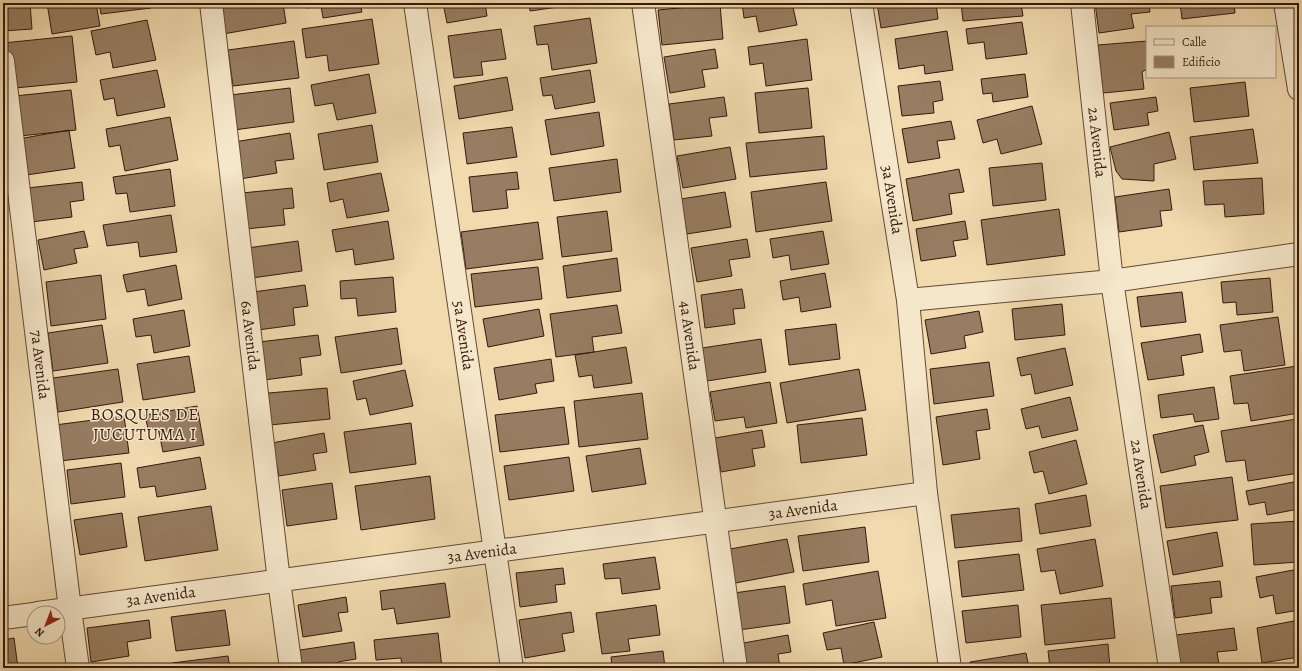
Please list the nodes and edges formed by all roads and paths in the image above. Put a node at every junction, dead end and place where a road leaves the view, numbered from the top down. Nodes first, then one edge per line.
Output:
1 (211, 3) edge
2 (415, 3) edge
3 (643, 3) edge
4 (861, 3) edge
5 (1082, 3) edge
6 (1286, 3) edge
7 (3, 61) edge
8 (1299, 89) edge
9 (1299, 254) edge
10 (1112, 281) junction
11 (908, 300) junction
12 (926, 493) junction
13 (716, 521) junction
14 (495, 552) junction
15 (279, 580) junction
16 (70, 609) junction
17 (66, 610) edge
18 (26, 615) edge
19 (3, 618) edge
20 (78, 668) edge
21 (291, 668) edge
22 (512, 668) edge
23 (736, 668) edge
24 (950, 668) edge
25 (1170, 668) edge

1 - 15 street, 6a Avenida
2 - 14 street, 5a Avenida
3 - 13 street, 4a Avenida
4 - 11 street, 3a Avenida
5 - 10 street, 2a Avenida
6 - 8 street
7 - 16 street, 7a Avenida
9 - 10 street
10 - 11 street
10 - 25 street, 2a Avenida
11 - 12 street, 3a Avenida
12 - 13 street, 3a Avenida
12 - 24 street, 3a Avenida
13 - 14 street, 3a Avenida
13 - 23 street, 4a Avenida
14 - 15 street, 3a Avenida
14 - 22 street, 5a Avenida
15 - 16 street, 3a Avenida
15 - 21 street, 6a Avenida
16 - 17 street, 3a Avenida
16 - 20 street, 7a Avenida
18 - 19 street

